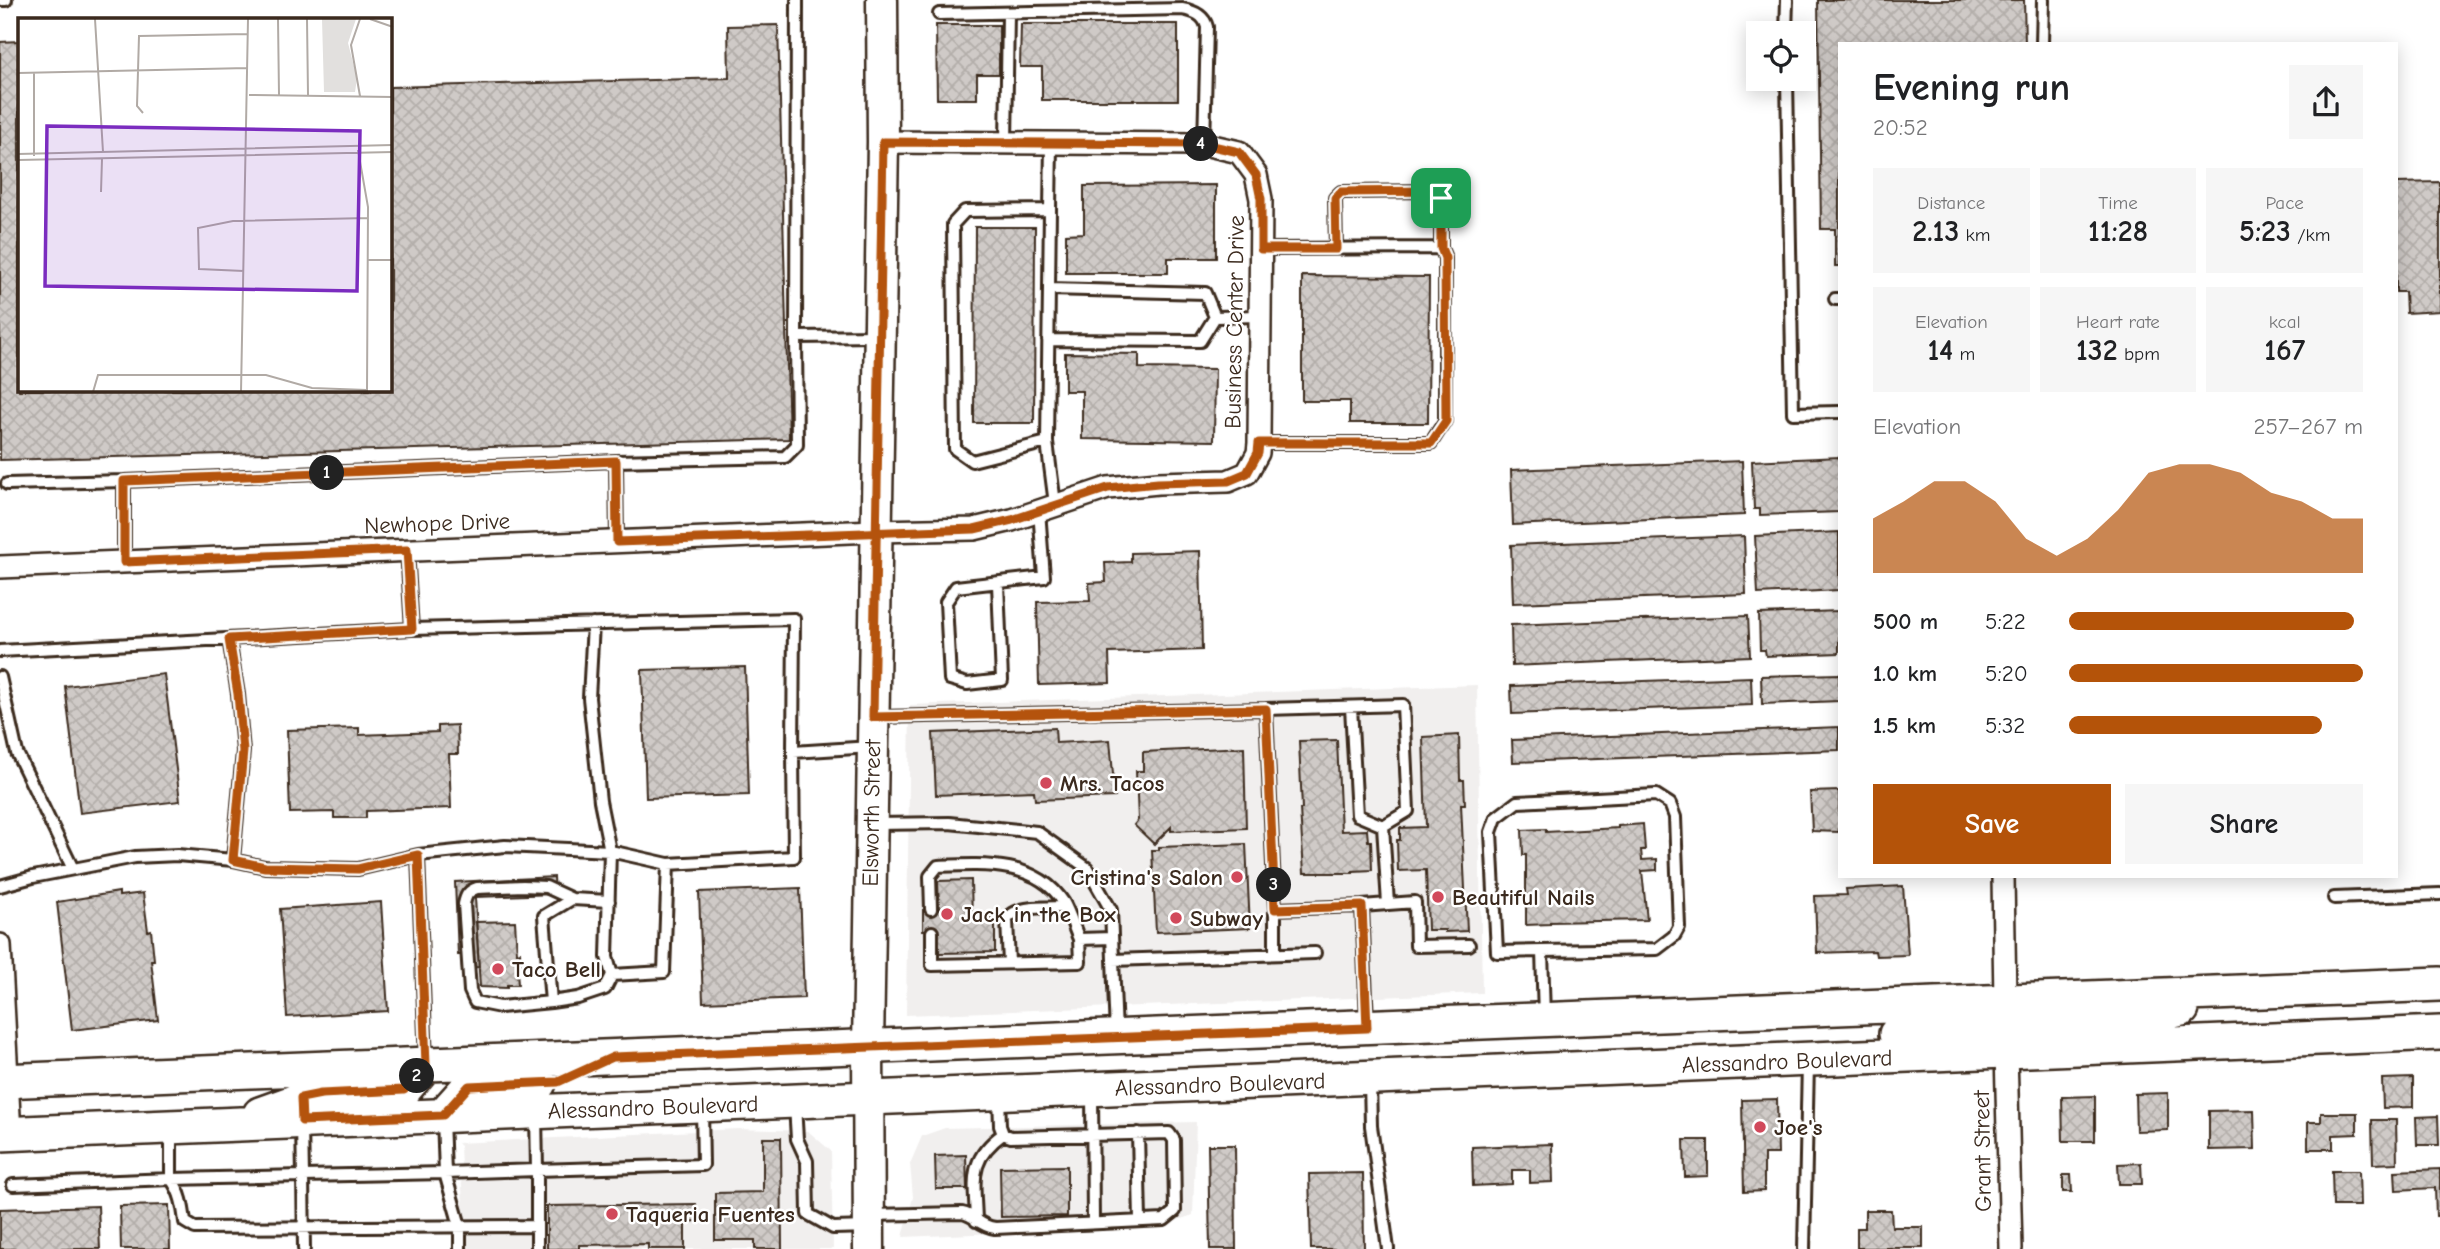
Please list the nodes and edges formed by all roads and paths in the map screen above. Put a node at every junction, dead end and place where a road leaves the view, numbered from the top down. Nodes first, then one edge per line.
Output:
1 (0, 0) edge
2 (6, 0) edge
3 (797, 0) edge
4 (883, 0) edge
5 (1787, 0) edge
6 (2043, 0) edge
7 (1008, 13) junction
8 (939, 14) dead end
9 (1786, 21) edge
10 (2042, 42) edge
11 (1787, 91) edge
12 (883, 142) junction
13 (1006, 143) junction
14 (1051, 143) junction
15 (1204, 144) junction
16 (1050, 210) junction
17 (1261, 249) junction
18 (1336, 249) junction
19 (1443, 253) junction
20 (1049, 289) junction
21 (1260, 316) junction
22 (1215, 317) junction
23 (879, 336) junction
24 (796, 337) junction
25 (1048, 340) junction
26 (1838, 412) edge
27 (1048, 442) junction
28 (1259, 443) junction
29 (616, 461) junction
30 (124, 481) junction
31 (7, 484) dead end
32 (1047, 507) junction
33 (875, 531) junction
34 (617, 542) junction
35 (407, 550) junction
36 (124, 562) junction
37 (0, 567) edge
38 (998, 583) junction
39 (593, 624) junction
40 (412, 629) junction
41 (229, 639) junction
42 (0, 651) edge
43 (0, 677) edge
44 (1351, 707) junction
45 (1266, 709) junction
46 (873, 717) junction
47 (872, 747) junction
48 (793, 752) junction
49 (871, 824) junction
50 (1383, 826) junction
51 (610, 851) junction
52 (418, 855) junction
53 (233, 860) junction
54 (668, 864) junction
55 (73, 869) junction
56 (2003, 878) edge
57 (0, 886) edge
58 (2440, 894) edge
59 (2334, 898) dead end
60 (572, 899) junction
61 (609, 901) junction
62 (1388, 904) junction
63 (1362, 906) junction
64 (1065, 907) junction
65 (931, 909) dead end
66 (1275, 909) junction
67 (932, 932) dead end
68 (1112, 938) junction
69 (1079, 939) junction
70 (0, 945) edge
71 (1469, 945) dead end
72 (1542, 951) junction
73 (1315, 953) dead end
74 (1275, 954) junction
75 (1113, 960) junction
76 (1009, 963) junction
77 (612, 975) junction
78 (2440, 984) edge
79 (2254, 991) junction
80 (2006, 1000) junction
81 (551, 1002) junction
82 (1544, 1020) junction
83 (1367, 1028) junction
84 (2440, 1033) edge
85 (1116, 1037) junction
86 (868, 1047) junction
87 (2006, 1052) junction
88 (613, 1057) junction
89 (1808, 1060) junction
90 (1746, 1063) junction
91 (426, 1065) junction
92 (1370, 1078) junction
93 (4, 1081) edge
94 (1092, 1088) junction
95 (999, 1092) junction
96 (868, 1098) junction
97 (794, 1102) junction
98 (702, 1105) junction
99 (301, 1110) junction
100 (536, 1112) junction
101 (443, 1115) junction
102 (170, 1127) junction
103 (1138, 1133) junction
104 (5, 1134) edge
105 (1003, 1134) junction
106 (1092, 1135) junction
107 (537, 1170) junction
108 (445, 1172) junction
109 (303, 1176) junction
110 (171, 1179) junction
111 (13, 1185) dead end
112 (1140, 1221) junction
113 (976, 1222) junction
114 (1093, 1223) junction
115 (460, 1226) junction
116 (537, 1226) junction
117 (304, 1228) junction
118 (869, 1231) edge
119 (304, 1249) edge
120 (460, 1249) edge
121 (537, 1249) edge
122 (1388, 1249) edge
123 (1804, 1249) edge
124 (2011, 1249) edge

1 - 2 lane
3 - 24 lane
4 - 12 street, Elsworth Street
5 - 9 lane
6 - 10 lane
7 - 8 lane
7 - 13 lane
7 - 15 lane
11 - 26 lane
12 - 13 street, Business Center Drive
12 - 23 street, Elsworth Street
13 - 14 street, Business Center Drive
14 - 15 street, Business Center Drive
14 - 16 lane
15 - 17 street, Business Center Drive
16 - 20 lane
16 - 27 lane
17 - 18 lane
17 - 21 street, Business Center Drive
18 - 19 lane
18 - 19 lane
19 - 28 lane
20 - 22 lane
20 - 25 lane
21 - 22 lane
21 - 28 street, Business Center Drive
22 - 25 lane
23 - 24 lane
23 - 33 street, Elsworth Street
24 - 29 lane
25 - 27 lane
27 - 32 lane
28 - 32 street, Business Center Drive
29 - 30 lane
29 - 34 lane
30 - 31 lane
30 - 36 lane
32 - 33 street, Business Center Drive
32 - 38 lane
33 - 34 street, Newhope Drive
33 - 46 street, Elsworth Street
34 - 35 street, Newhope Drive
35 - 36 street, Newhope Drive
35 - 40 lane
36 - 37 street, Newhope Drive
38 - 38 lane
39 - 40 lane
39 - 48 lane
39 - 51 lane
40 - 41 lane
41 - 42 lane
41 - 53 lane
43 - 55 lane
44 - 45 lane
44 - 50 lane
44 - 50 lane
45 - 46 lane
45 - 66 lane
46 - 47 street, Elsworth Street
47 - 48 lane
47 - 49 street, Elsworth Street
48 - 54 lane
49 - 68 lane
49 - 86 street, Elsworth Street
50 - 62 lane
51 - 52 lane
51 - 54 lane
51 - 61 lane
52 - 53 lane
52 - 91 lane
53 - 55 lane
54 - 77 lane
55 - 57 lane
56 - 80 street
58 - 59 lane
60 - 61 lane
60 - 81 lane
60 - 81 lane
61 - 77 lane
62 - 63 lane
62 - 71 lane
63 - 66 lane
63 - 83 lane
64 - 65 lane
64 - 69 lane
64 - 76 lane
66 - 74 lane
67 - 76 lane
68 - 69 lane
68 - 75 lane
69 - 76 lane
70 - 93 street
72 - 72 lane
72 - 82 lane
73 - 74 lane
74 - 75 lane
75 - 85 lane
77 - 81 lane
78 - 79 main road
79 - 80 main road
79 - 87 main road
80 - 82 main road
80 - 90 main road
82 - 83 main road
83 - 85 main road
83 - 92 main road
84 - 87 main road, Alessandro Boulevard
85 - 86 main road
86 - 88 main road
86 - 96 street, Elsworth Street
87 - 89 main road, Alessandro Boulevard
87 - 124 street, Grant Street
88 - 91 main road
88 - 101 main road
89 - 90 main road, Alessandro Boulevard
89 - 123 lane
90 - 92 main road, Alessandro Boulevard
91 - 93 main road
91 - 99 main road
92 - 94 main road, Alessandro Boulevard
92 - 122 lane
93 - 104 street
94 - 95 main road, Alessandro Boulevard
94 - 106 lane
95 - 96 main road, Alessandro Boulevard
95 - 105 lane
96 - 97 main road, Alessandro Boulevard
96 - 118 street, Elsworth Street
97 - 98 main road, Alessandro Boulevard
97 - 118 lane
98 - 100 main road, Alessandro Boulevard
98 - 107 lane
99 - 101 main road, Alessandro Boulevard
99 - 102 main road
99 - 109 lane
100 - 101 main road, Alessandro Boulevard
100 - 107 lane
101 - 108 lane
102 - 104 main road
102 - 110 lane
103 - 106 lane
103 - 112 lane
103 - 112 lane
105 - 106 lane
105 - 113 lane
106 - 114 lane
107 - 108 lane
107 - 116 lane
108 - 109 lane
108 - 115 lane
109 - 110 lane
109 - 117 lane
110 - 111 lane
110 - 117 lane
112 - 114 lane
113 - 114 lane
113 - 118 lane
115 - 116 lane
115 - 117 lane
115 - 120 lane
116 - 121 lane
117 - 119 lane

